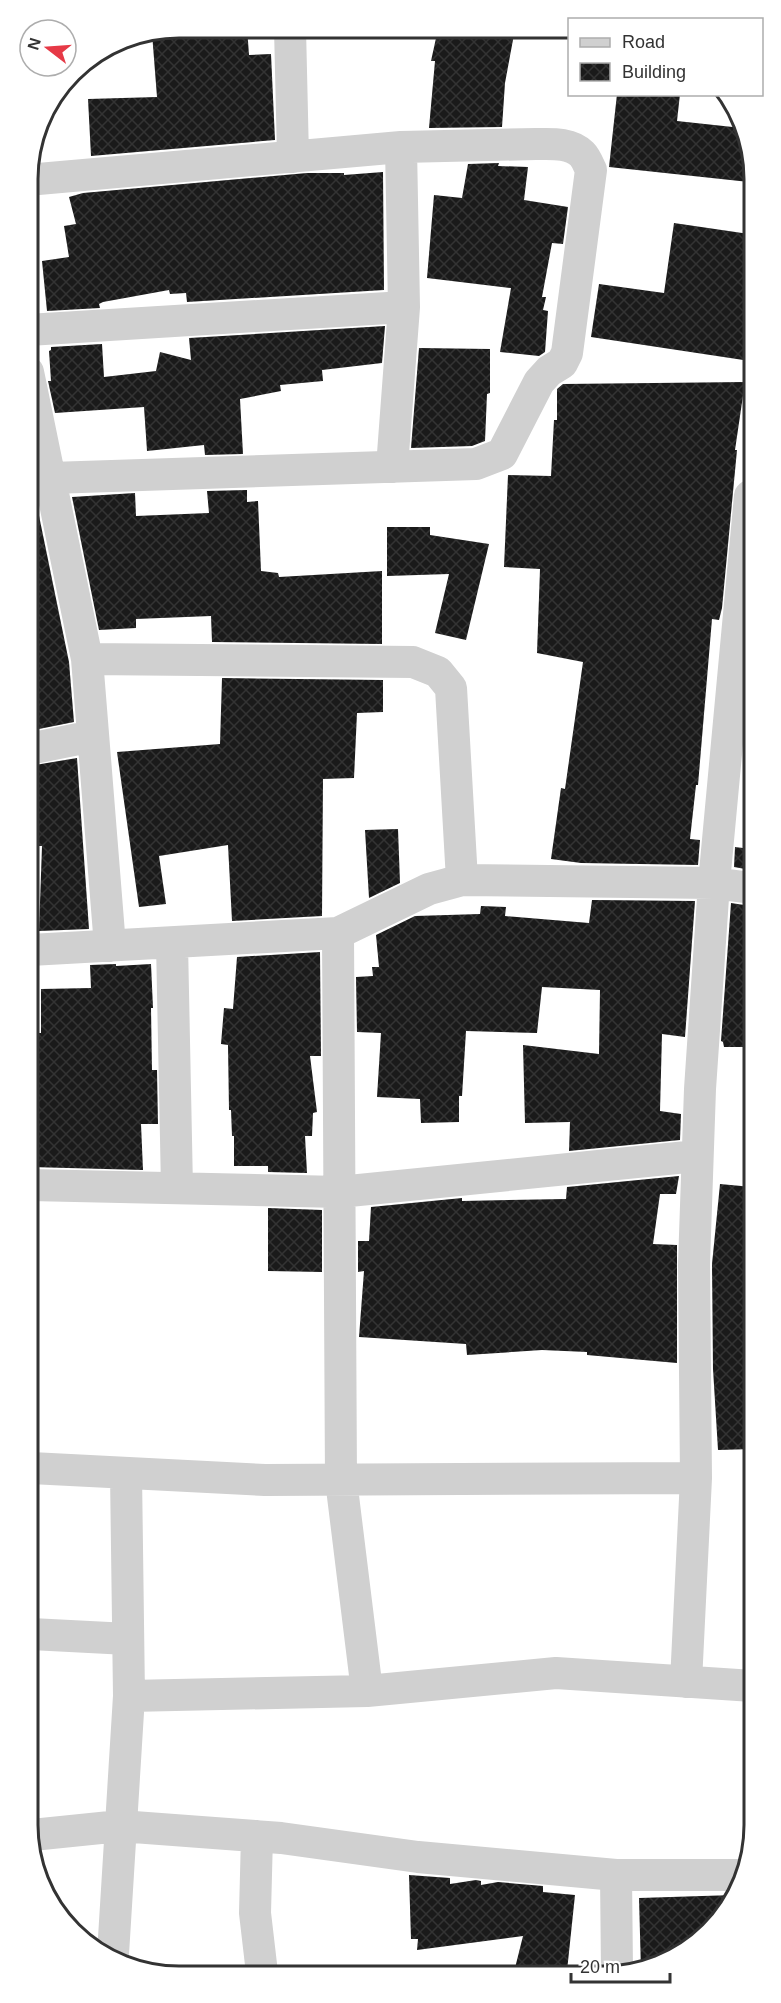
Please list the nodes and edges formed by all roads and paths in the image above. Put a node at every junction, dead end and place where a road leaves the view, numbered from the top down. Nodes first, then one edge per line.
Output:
1 (290, 38) edge
2 (401, 147) junction
3 (293, 157) junction
4 (38, 179) edge
5 (404, 307) junction
6 (38, 329) edge
7 (38, 418) edge
8 (392, 467) junction
9 (51, 478) junction
10 (744, 638) edge
11 (87, 659) junction
12 (93, 736) junction
13 (739, 745) edge
14 (38, 747) edge
15 (462, 880) junction
16 (714, 883) junction
17 (744, 887) edge
18 (338, 933) junction
19 (172, 943) junction
20 (110, 946) junction
21 (38, 950) edge
22 (697, 1156) junction
23 (38, 1185) edge
24 (177, 1188) junction
25 (339, 1192) junction
26 (38, 1468) edge
27 (126, 1473) junction
28 (696, 1479) junction
29 (341, 1480) junction
30 (38, 1634) edge
31 (128, 1639) junction
32 (686, 1682) junction
33 (743, 1685) edge
34 (367, 1691) junction
35 (129, 1696) junction
36 (120, 1826) junction
37 (39, 1834) edge
38 (257, 1836) junction
39 (616, 1875) junction
40 (734, 1875) edge
41 (113, 1949) edge
42 (617, 1964) edge
43 (261, 1965) edge

1 - 3 street
2 - 3 street
2 - 5 street
2 - 8 street
3 - 4 street
5 - 6 street
5 - 8 street
7 - 9 street
8 - 9 street
9 - 11 street
10 - 13 street
11 - 12 street
11 - 15 street
12 - 14 street
12 - 20 street
13 - 16 street
15 - 16 street
15 - 18 street
16 - 17 street
16 - 22 street
18 - 19 street
18 - 25 street
19 - 20 street
19 - 24 street
20 - 21 street
22 - 25 street
22 - 28 street
23 - 24 street
24 - 25 street
25 - 29 street
26 - 27 street
27 - 29 street
27 - 31 street
28 - 29 street
28 - 32 street
29 - 34 street
30 - 31 street
31 - 35 street
32 - 33 street
32 - 34 street
34 - 35 street
35 - 36 street
36 - 37 street
36 - 38 street
36 - 41 street
38 - 39 street
38 - 43 street
39 - 40 street
39 - 42 street

